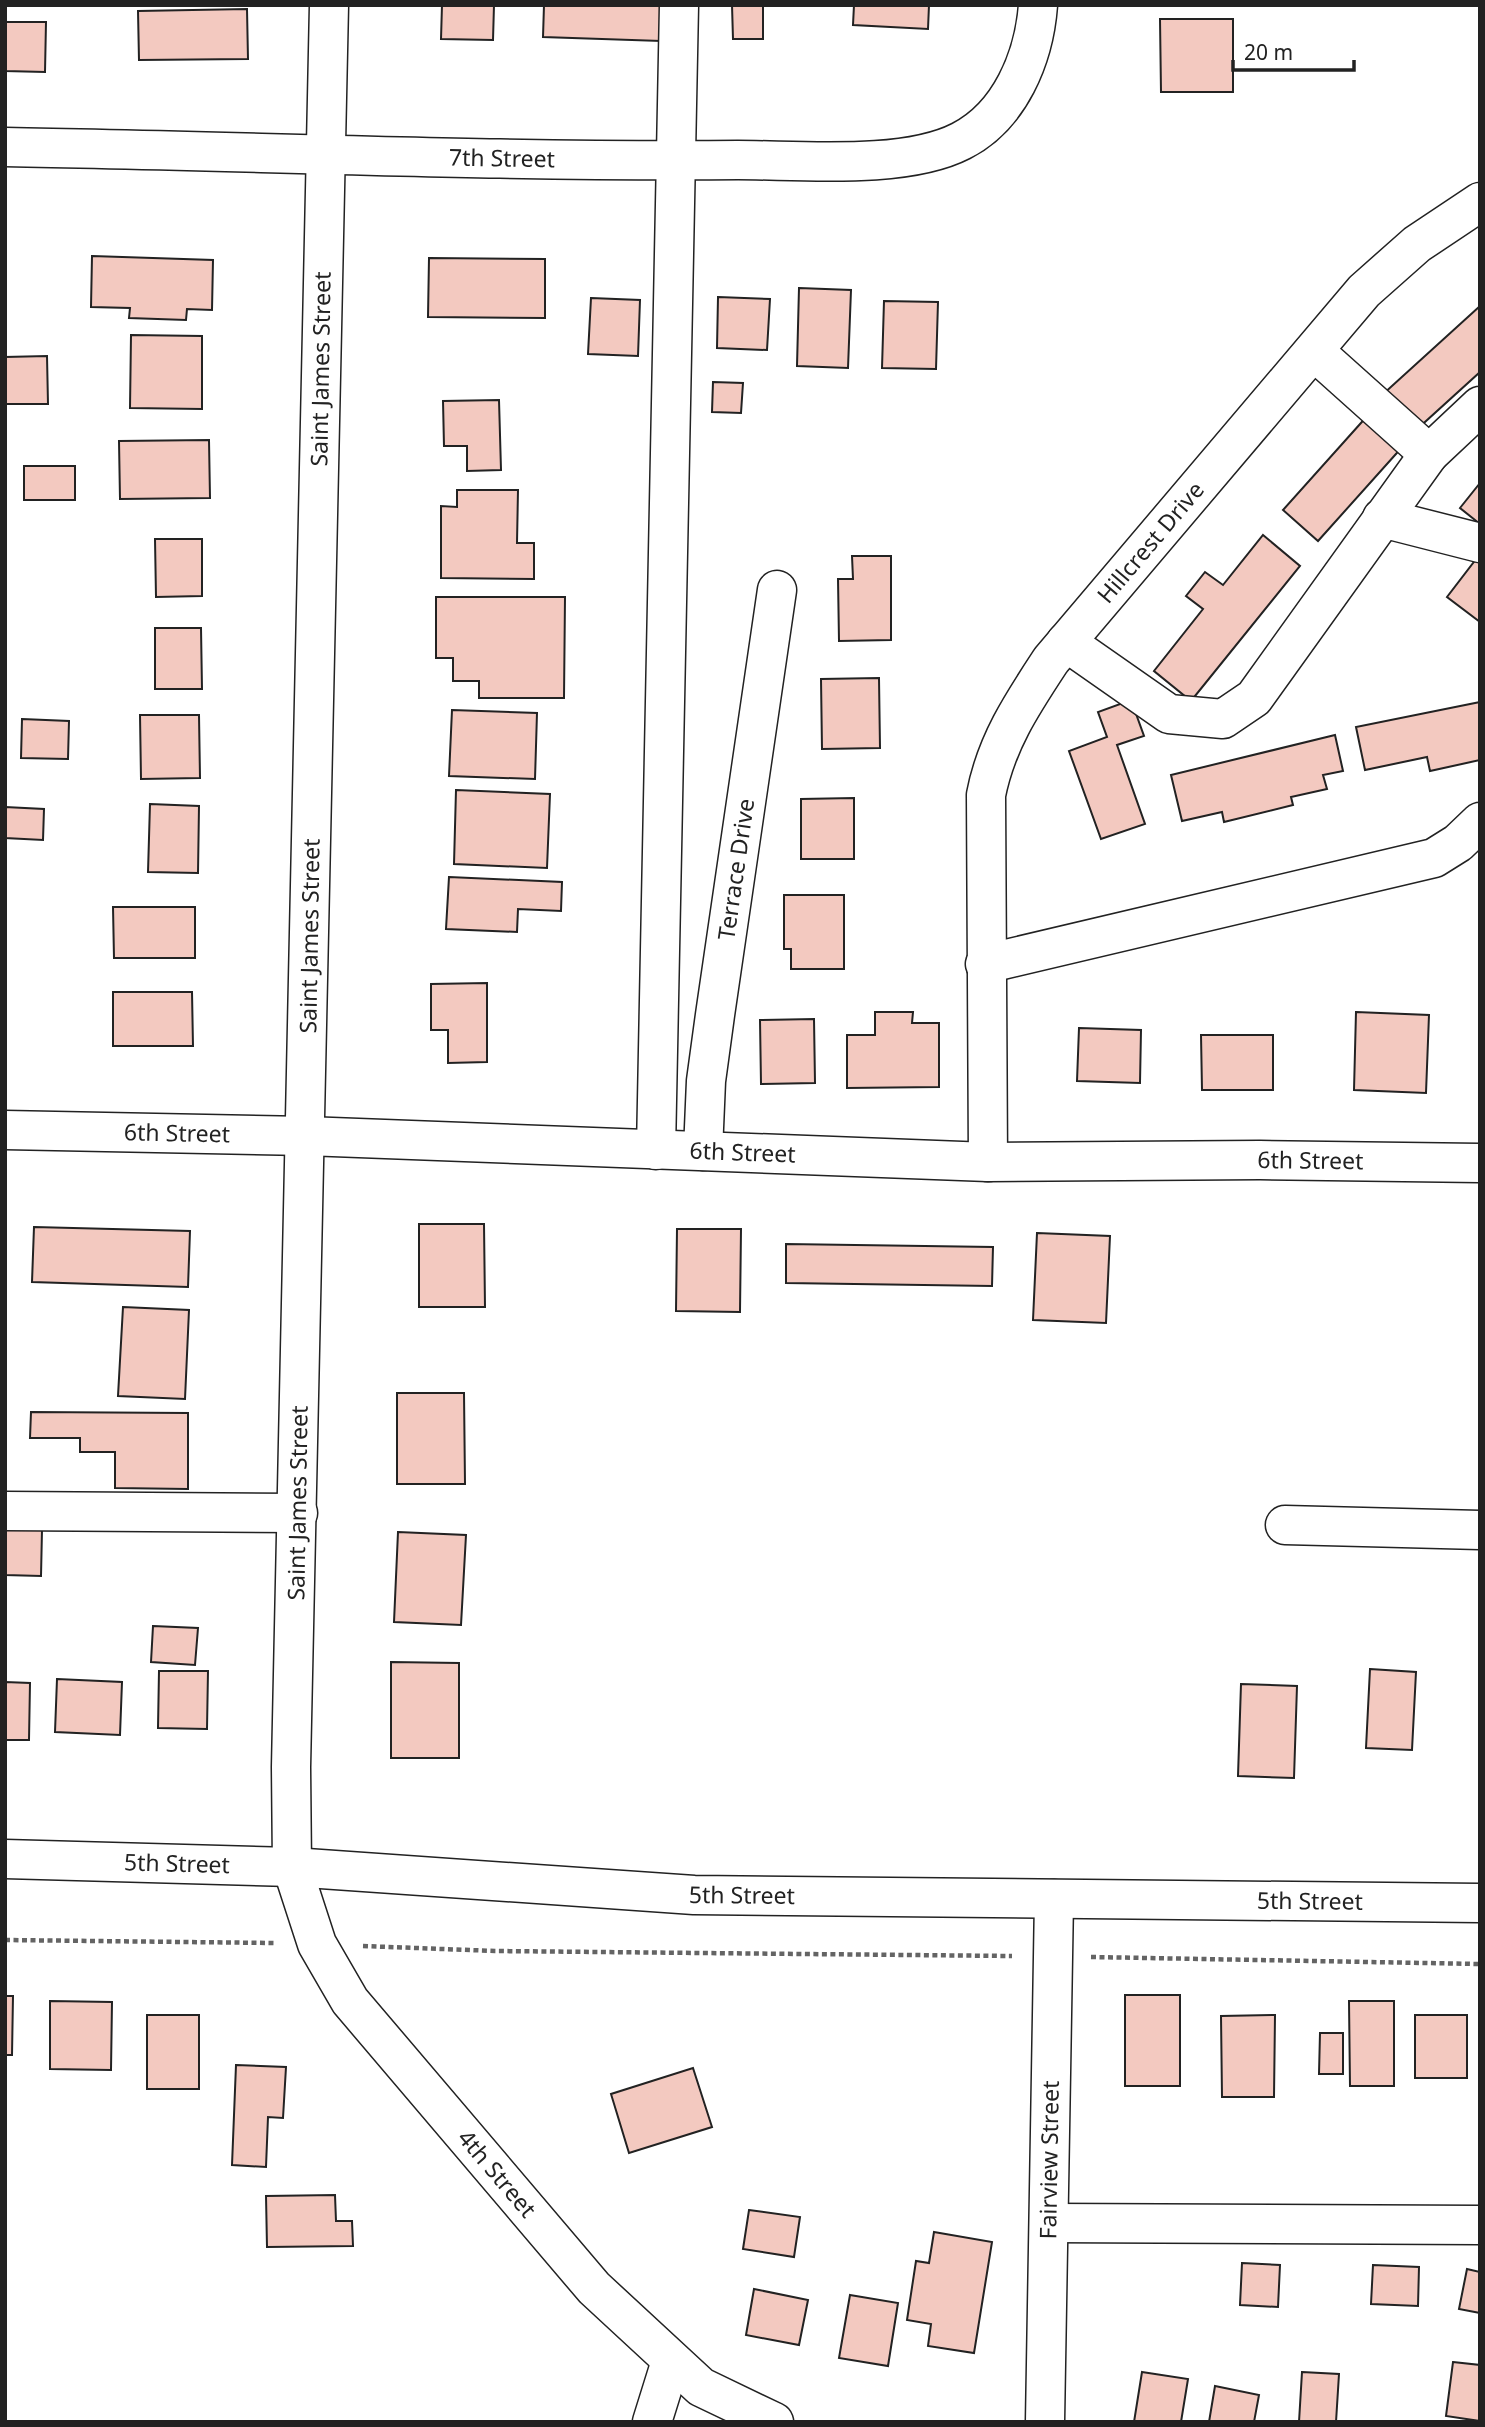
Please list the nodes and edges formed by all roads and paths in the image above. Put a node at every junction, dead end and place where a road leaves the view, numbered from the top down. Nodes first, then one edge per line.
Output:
1 (329, 5) edge
2 (679, 5) edge
3 (1038, 5) edge
4 (5, 147) edge
5 (326, 152) junction
6 (676, 160) junction
7 (1480, 202) edge
8 (1314, 351) junction
9 (1480, 407) edge
10 (1429, 454) junction
11 (1382, 518) junction
12 (1480, 543) edge
13 (777, 590) dead end
14 (1066, 642) junction
15 (1480, 822) edge
16 (985, 964) junction
17 (5, 1130) edge
18 (306, 1136) junction
19 (656, 1150) junction
20 (703, 1151) junction
21 (988, 1162) junction
22 (1480, 1163) edge
23 (5, 1511) edge
24 (298, 1513) junction
25 (1285, 1525) dead end
26 (1480, 1530) edge
27 (5, 1859) edge
28 (292, 1867) junction
29 (1054, 1899) junction
30 (1480, 1903) edge
31 (5, 1940) edge
32 (317, 1944) junction
33 (1053, 1956) junction
34 (1480, 1964) edge
35 (1049, 2223) junction
36 (1480, 2225) edge
37 (671, 2361) junction
38 (652, 2422) edge
39 (774, 2422) edge
40 (1045, 2422) edge

1 - 5 street, Saint James Street
2 - 6 street
3 - 6 street, 7th Street
4 - 5 street, 7th Street
5 - 6 street, 7th Street
5 - 18 street, Saint James Street
6 - 19 street
7 - 8 street, Hillcrest Drive
8 - 10 street
8 - 14 street, Hillcrest Drive
9 - 10 street
10 - 11 street
11 - 12 street
11 - 14 street
13 - 20 street, Terrace Drive
14 - 16 street, Hillcrest Drive
15 - 16 street
16 - 21 street, Hillcrest Drive
17 - 18 street, 6th Street
18 - 19 street, 6th Street
18 - 24 street, Saint James Street
19 - 20 street, 6th Street
20 - 21 street, 6th Street
21 - 22 street, 6th Street
23 - 24 street
24 - 28 street, Saint James Street
25 - 26 street
27 - 28 street, 5th Street
28 - 29 street, 5th Street
28 - 32 street, 4th Street
29 - 30 street, 5th Street
29 - 33 street, Fairview Street
31 - 32 path
32 - 33 path
32 - 37 street, 4th Street
33 - 34 path
33 - 35 street, Fairview Street
35 - 36 street
35 - 40 street, Fairview Street
37 - 38 street
37 - 39 street, 4th Street

